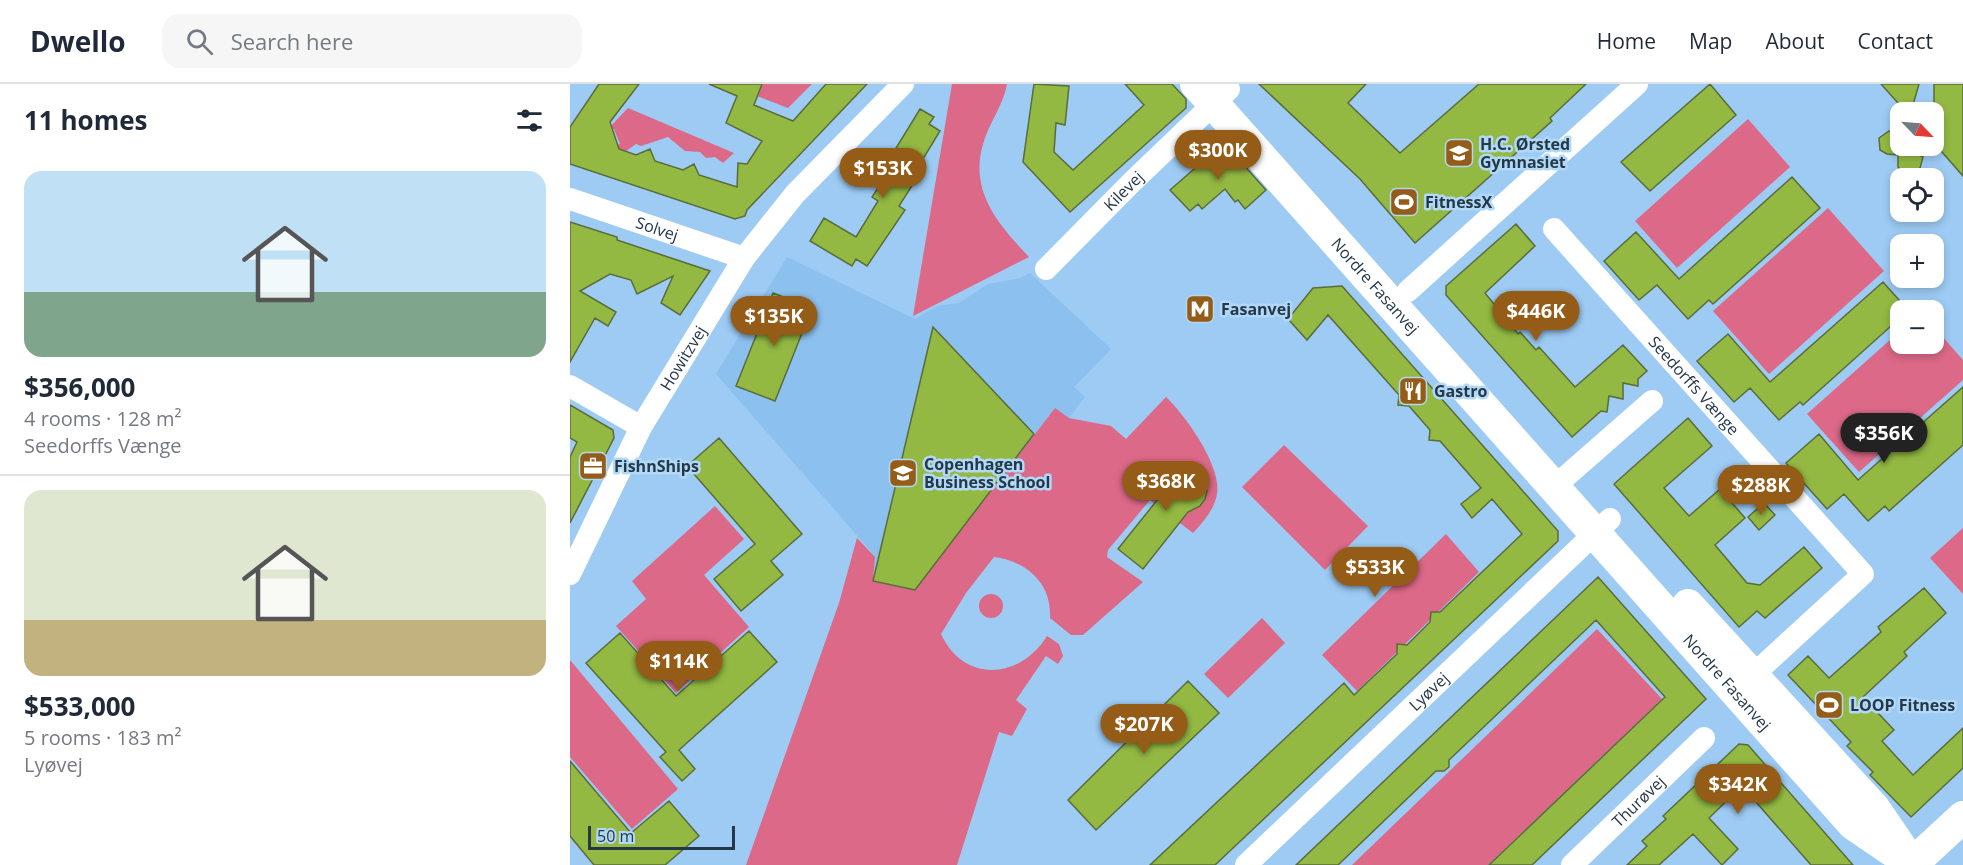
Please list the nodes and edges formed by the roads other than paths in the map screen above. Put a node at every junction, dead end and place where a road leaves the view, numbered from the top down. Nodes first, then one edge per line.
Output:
1 (903, 84) edge
2 (1637, 84) edge
3 (1215, 90) edge
4 (570, 199) edge
5 (1554, 229) dead end
6 (744, 258) junction
7 (1046, 269) dead end
8 (1401, 298) junction
9 (570, 386) edge
10 (1652, 400) dead end
11 (640, 427) junction
12 (1562, 480) junction
13 (1603, 526) junction
14 (570, 574) edge
15 (1743, 683) junction
16 (1704, 738) dead end
17 (1963, 817) edge
18 (1246, 865) edge
19 (1572, 865) edge
20 (1912, 865) edge

1 - 6 street, Howitzvej
2 - 8 street
3 - 7 street, Kilevej
3 - 8 street, Nordre Fasanvej
4 - 6 street, Solvej
5 - 15 street, Seedorffs Vænge
6 - 11 street, Howitzvej
8 - 12 street, Nordre Fasanvej
9 - 11 street
10 - 12 street
11 - 14 street, Howitzvej
12 - 13 street, Nordre Fasanvej
13 - 15 street, Nordre Fasanvej
13 - 18 street, Lyøvej
15 - 20 street, Nordre Fasanvej
16 - 19 street, Thurøvej
17 - 20 street

